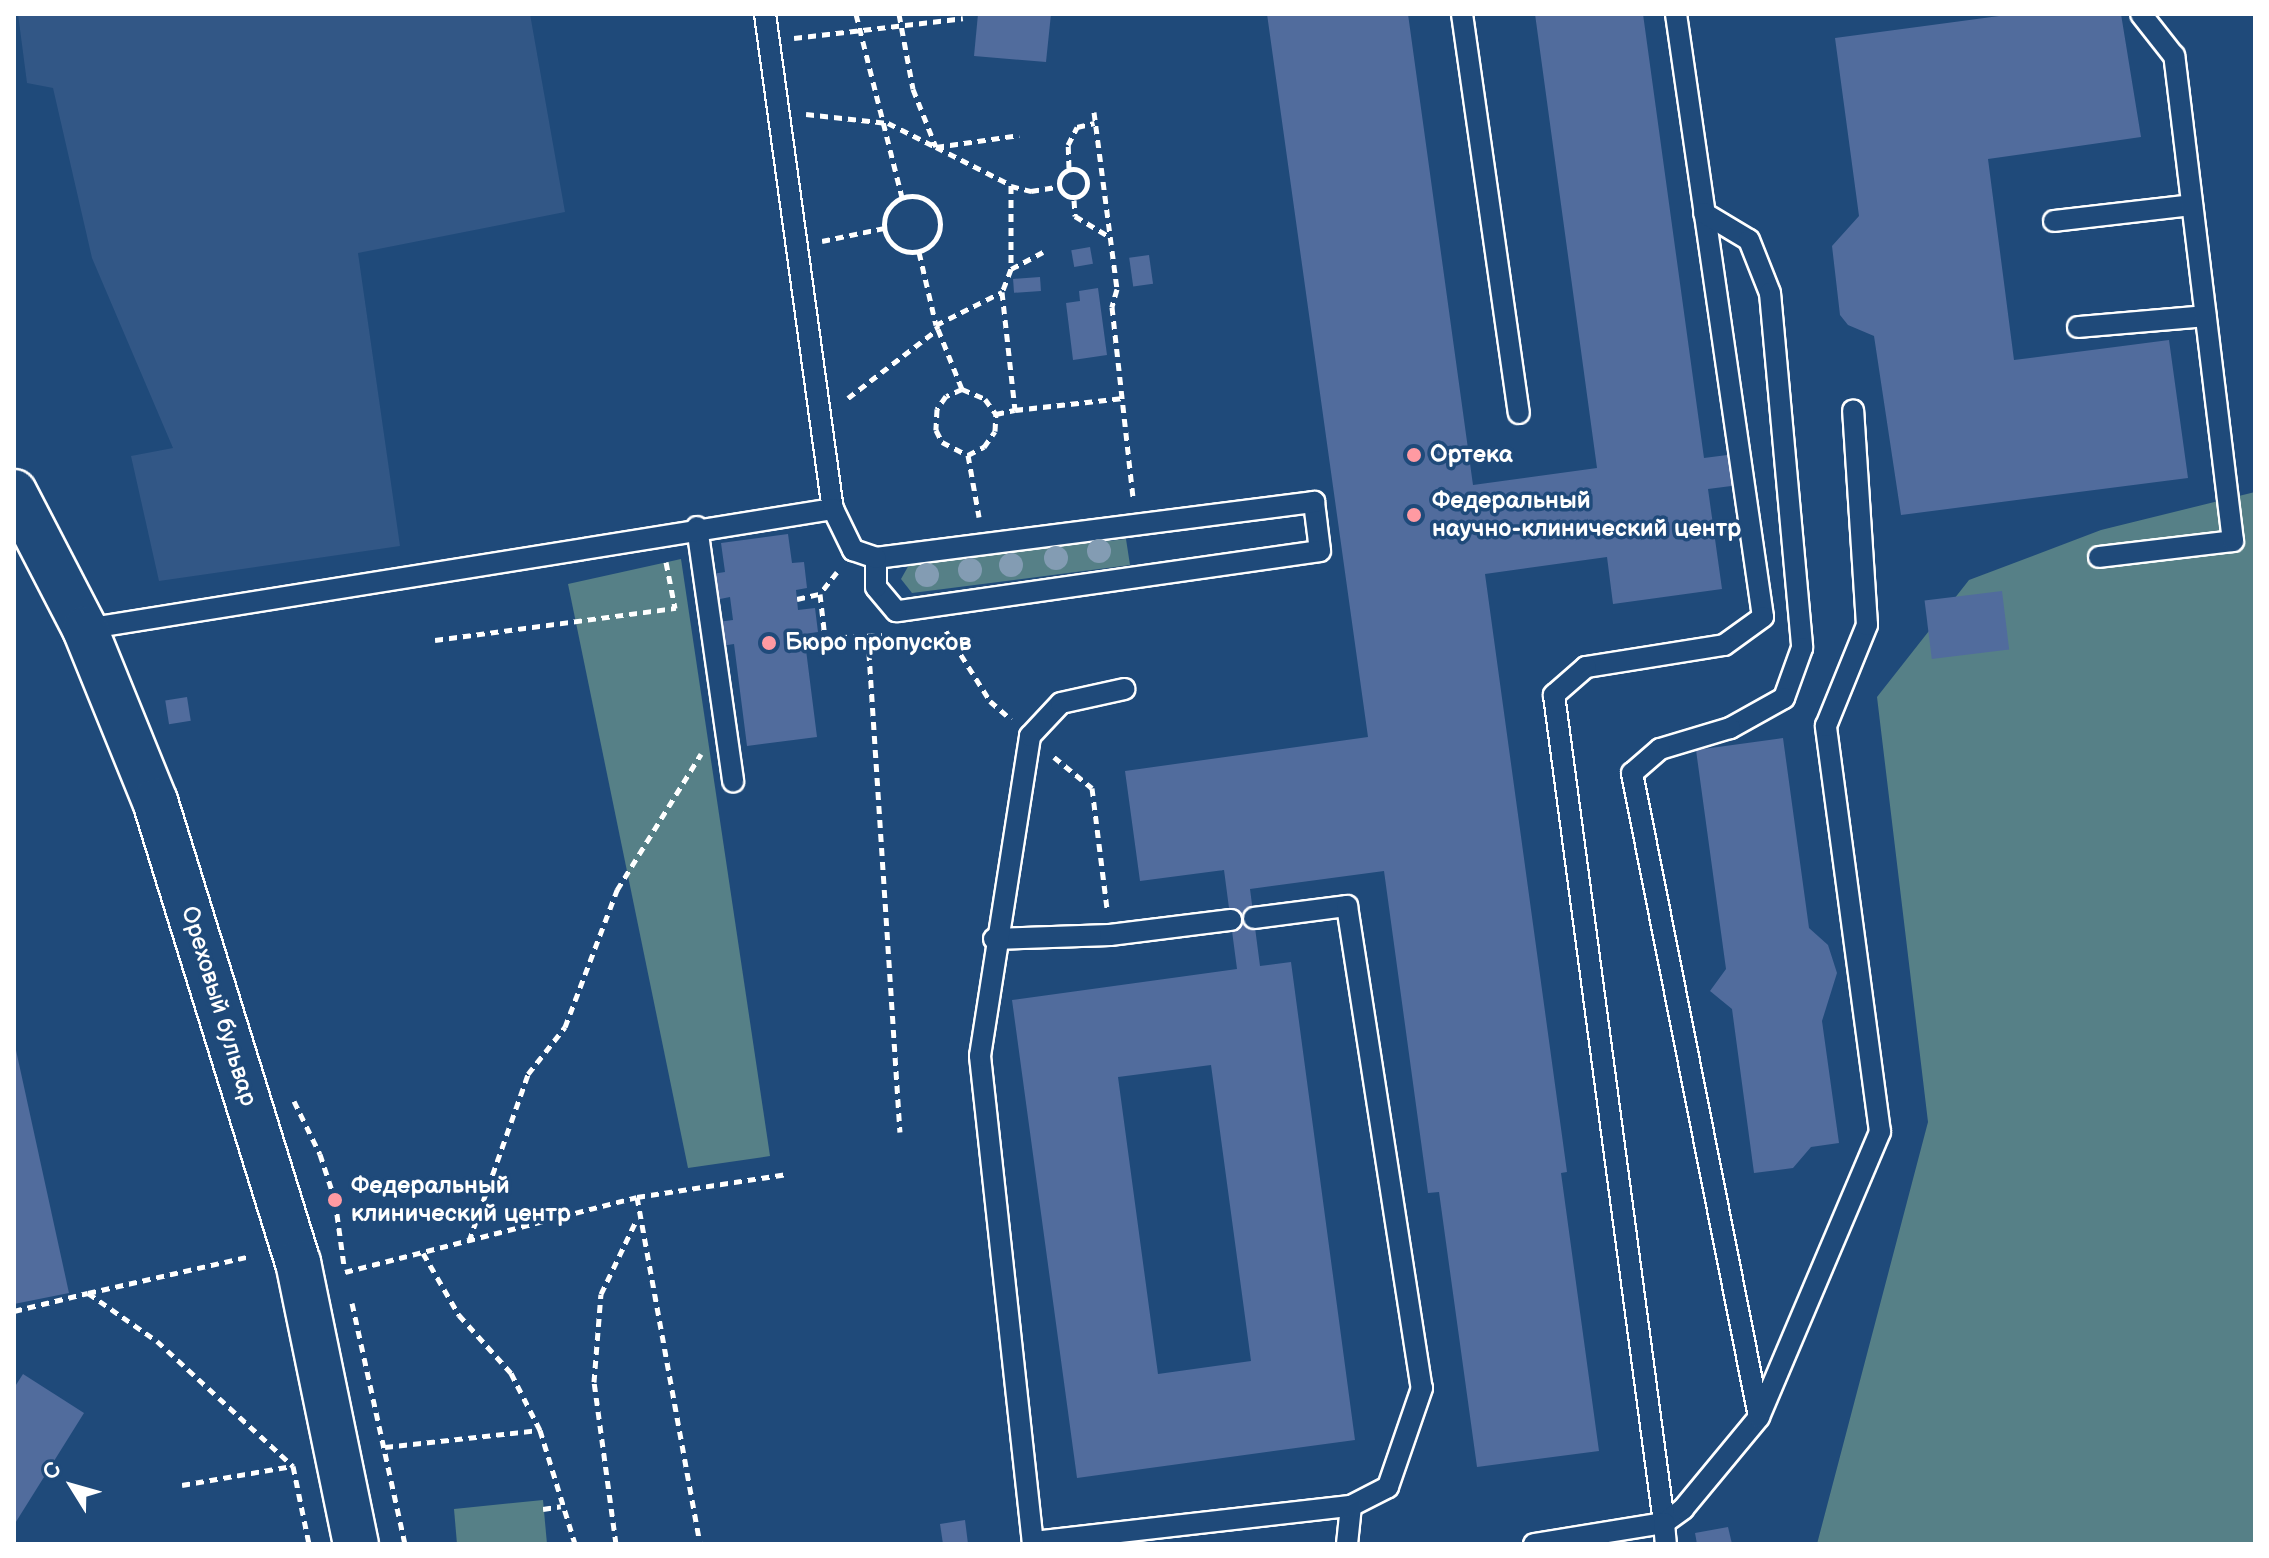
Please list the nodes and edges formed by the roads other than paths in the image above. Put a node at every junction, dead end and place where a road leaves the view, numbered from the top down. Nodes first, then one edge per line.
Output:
1 (765, 14) edge
2 (1462, 14) edge
3 (1676, 14) edge
4 (2141, 14) edge
5 (2192, 205) junction
6 (1704, 213) junction
7 (2054, 221) dead end
8 (2206, 316) junction
9 (2078, 327) dead end
10 (1853, 410) dead end
11 (1519, 413) dead end
12 (14, 492) edge
13 (833, 509) junction
14 (697, 527) junction
15 (2099, 557) dead end
16 (876, 558) junction
17 (85, 629) junction
18 (1124, 689) dead end
19 (733, 781) dead end
20 (1254, 918) dead end
21 (1231, 920) dead end
22 (994, 939) junction
23 (1759, 1417) junction
24 (1351, 1506) junction
25 (1664, 1523) junction
26 (1033, 1543) edge
27 (356, 1544) edge
28 (1347, 1544) edge
29 (1534, 1544) edge
30 (1666, 1544) edge

1 - 13 lane
2 - 11 lane
3 - 6 lane
4 - 5 lane
5 - 7 lane
5 - 8 lane
6 - 23 lane
6 - 25 lane
8 - 9 lane
8 - 15 lane
10 - 23 lane
12 - 17 street, Ореховый бульвар
13 - 14 lane
13 - 16 lane
14 - 17 lane
14 - 19 lane
16 - 16 lane
17 - 27 street, Ореховый бульвар
18 - 22 lane
20 - 24 lane
21 - 22 lane
22 - 26 lane
23 - 25 lane
24 - 26 lane
24 - 28 lane
25 - 29 lane
25 - 30 lane

